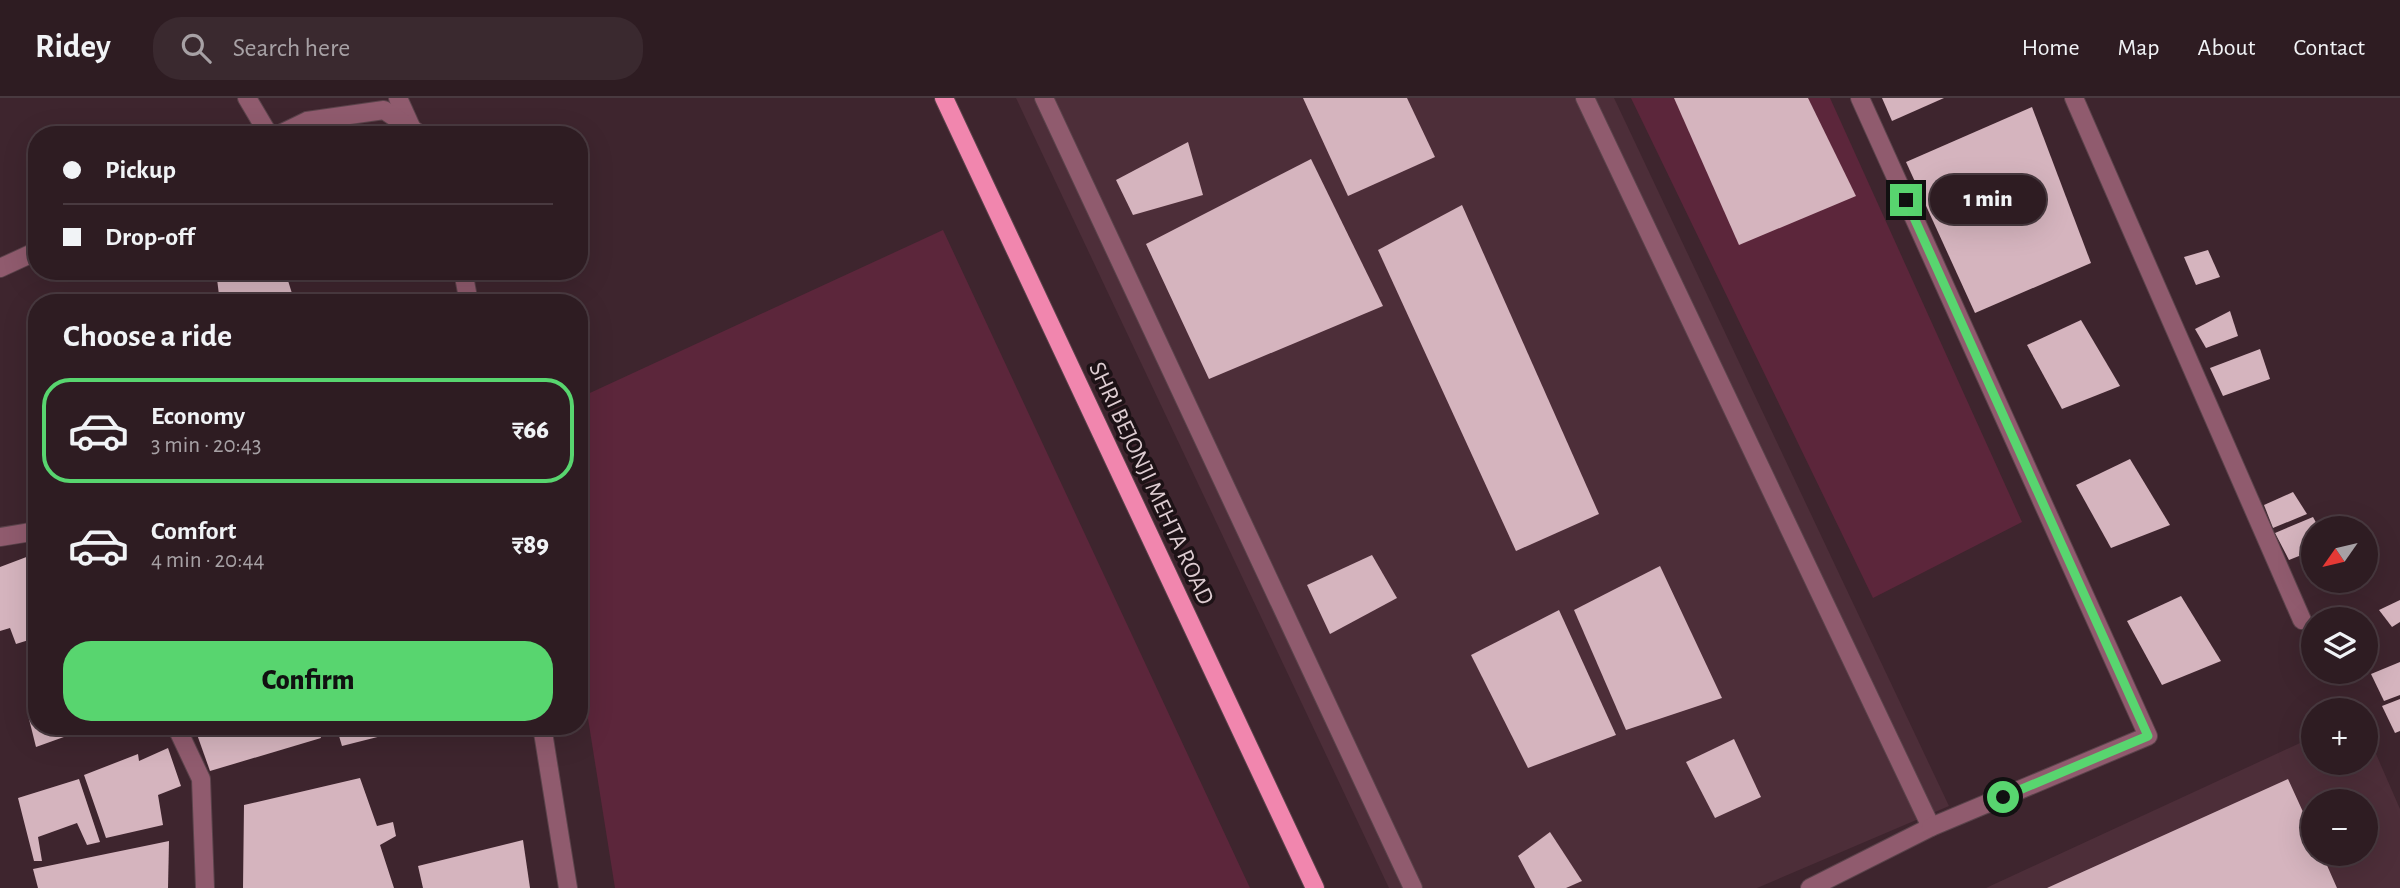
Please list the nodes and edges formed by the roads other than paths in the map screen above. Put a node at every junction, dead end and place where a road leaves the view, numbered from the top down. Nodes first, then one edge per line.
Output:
1 (247, 98) edge
2 (398, 98) edge
3 (944, 98) edge
4 (1044, 98) edge
5 (1585, 98) edge
6 (1860, 98) edge
7 (2074, 98) edge
8 (264, 126) edge
9 (297, 126) edge
10 (407, 126) edge
11 (413, 126) edge
12 (28, 255) edge
13 (0, 268) edge
14 (28, 532) edge
15 (0, 537) edge
16 (2301, 619) edge
17 (180, 735) edge
18 (543, 735) edge
19 (1931, 827) junction
20 (205, 888) edge
21 (568, 888) edge
22 (1315, 888) edge
23 (1413, 888) edge
24 (1810, 888) edge

1 - 8 street
2 - 11 street
3 - 22 main road, SHRI BEJONJI MEHTA ROAD
4 - 23 street
5 - 19 street
6 - 19 street
7 - 16 street
9 - 10 street
12 - 13 street
14 - 15 street
17 - 20 street
18 - 21 street
19 - 24 street

